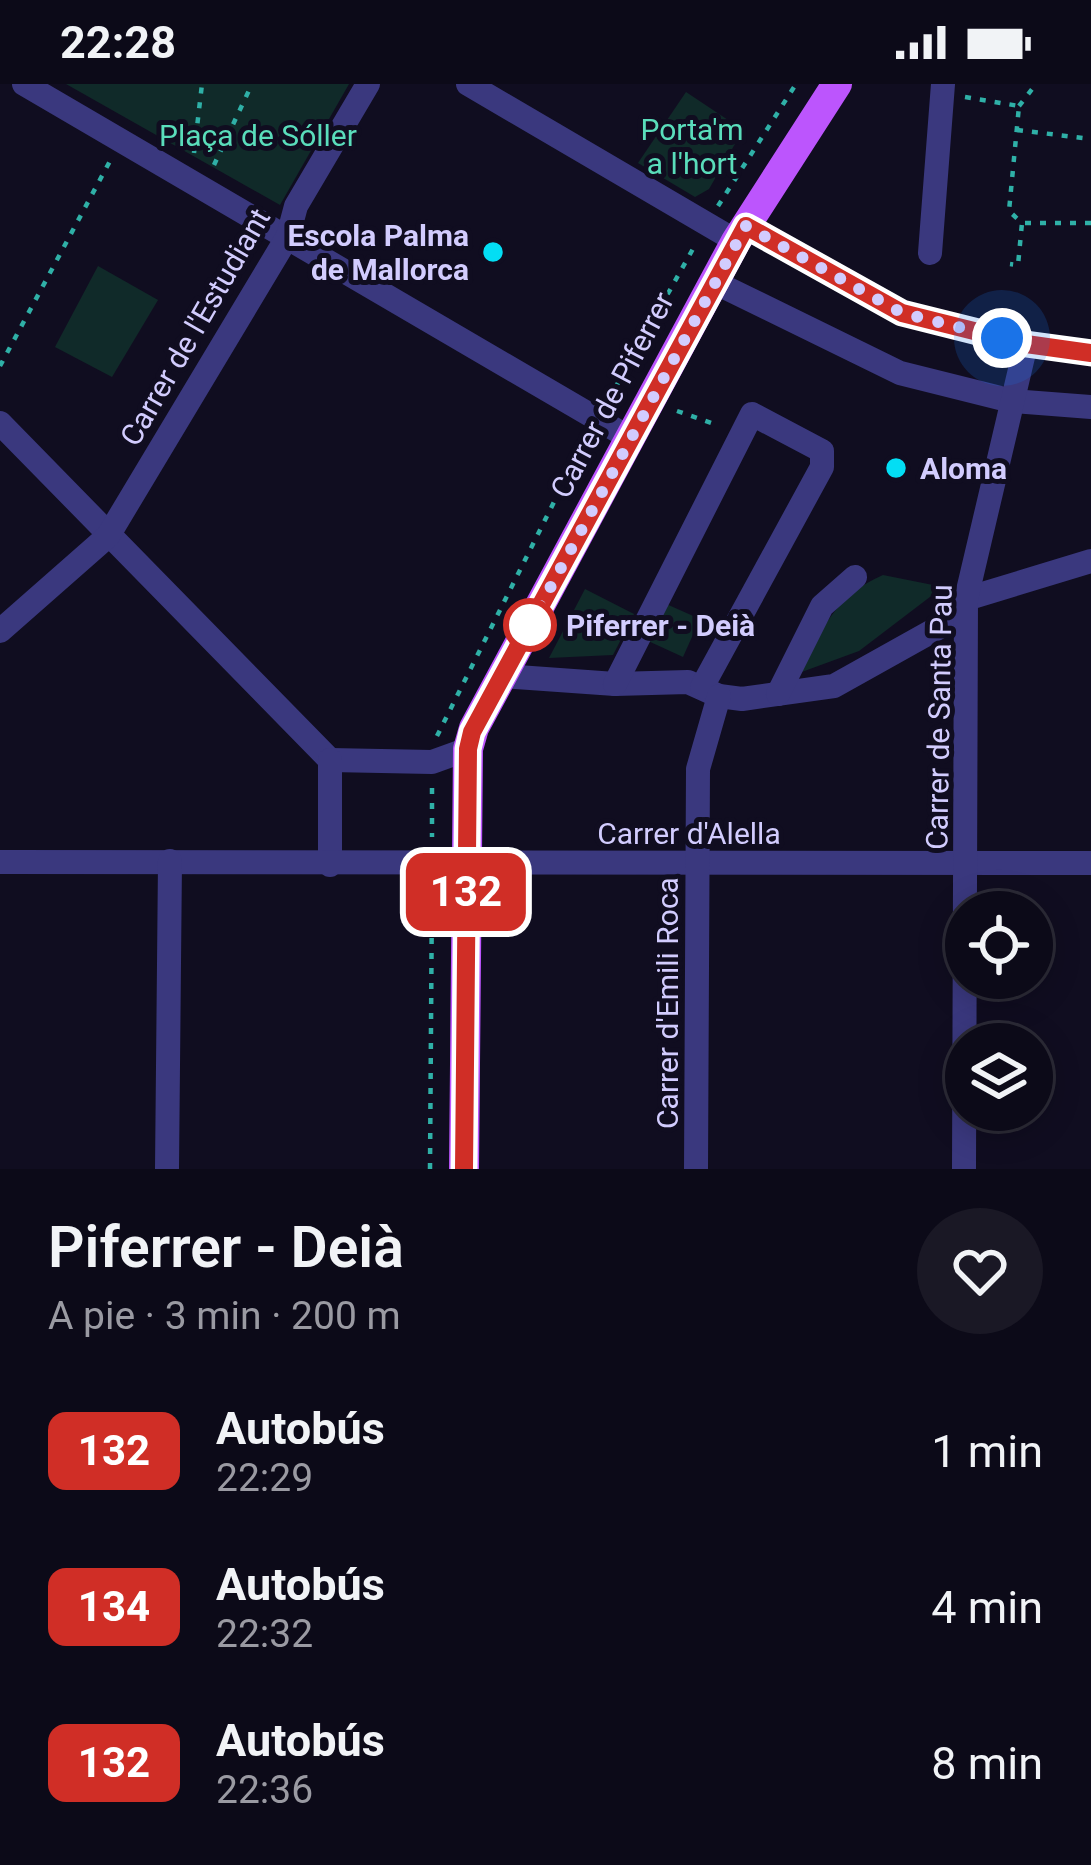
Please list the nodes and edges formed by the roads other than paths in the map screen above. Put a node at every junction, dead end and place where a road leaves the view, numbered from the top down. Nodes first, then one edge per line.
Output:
1 (25, 84) edge
2 (368, 84) edge
3 (468, 84) edge
4 (837, 84) edge
5 (943, 89) edge
6 (741, 234) junction
7 (288, 236) junction
8 (930, 253) dead end
9 (714, 282) junction
10 (1026, 344) junction
11 (1091, 353) edge
12 (1012, 401) junction
13 (1091, 406) edge
14 (0, 423) edge
15 (628, 437) junction
16 (108, 536) junction
17 (1091, 561) edge
18 (855, 577) dead end
19 (965, 599) junction
20 (0, 631) edge
21 (503, 676) junction
22 (615, 684) junction
23 (710, 692) junction
24 (778, 694) junction
25 (468, 749) junction
26 (330, 760) junction
27 (170, 860) junction
28 (0, 862) edge
29 (697, 862) junction
30 (965, 862) junction
31 (1091, 863) edge
32 (330, 865) junction
33 (466, 866) junction
34 (167, 1169) edge
35 (464, 1169) edge
36 (696, 1169) edge
37 (964, 1169) edge

1 - 7 street
2 - 7 street, Carrer de l'Estudiant
3 - 6 street
4 - 6 main road, Carrer de Piferrer
5 - 8 street
6 - 9 main road, Carrer de Piferrer
6 - 10 street
7 - 15 street
7 - 16 street, Carrer de l'Estudiant
9 - 12 street
9 - 15 main road, Carrer de Piferrer
10 - 11 street
10 - 12 street, Carrer de Santa Pau
12 - 13 street
12 - 19 street, Carrer de Santa Pau
14 - 16 street
15 - 21 main road, Carrer de Piferrer
16 - 20 street, Carrer de l'Estudiant
16 - 26 street
17 - 19 street
18 - 24 street
19 - 24 street
19 - 30 street, Carrer de Santa Pau
21 - 22 street
21 - 25 main road, Carrer de Piferrer
22 - 23 street
22 - 23 street, Carrer d'Emili Roca
23 - 24 street
23 - 29 street, Carrer d'Emili Roca
25 - 26 street
25 - 33 main road
26 - 32 street
27 - 28 street, Carrer d'Alella
27 - 32 street, Carrer d'Alella
27 - 34 street
29 - 30 street, Carrer d'Alella
29 - 33 street, Carrer d'Alella
29 - 36 street, Carrer d'Emili Roca
30 - 31 street, Carrer d'Alella
30 - 37 street, Carrer de Santa Pau
32 - 33 street, Carrer d'Alella
33 - 35 main road

